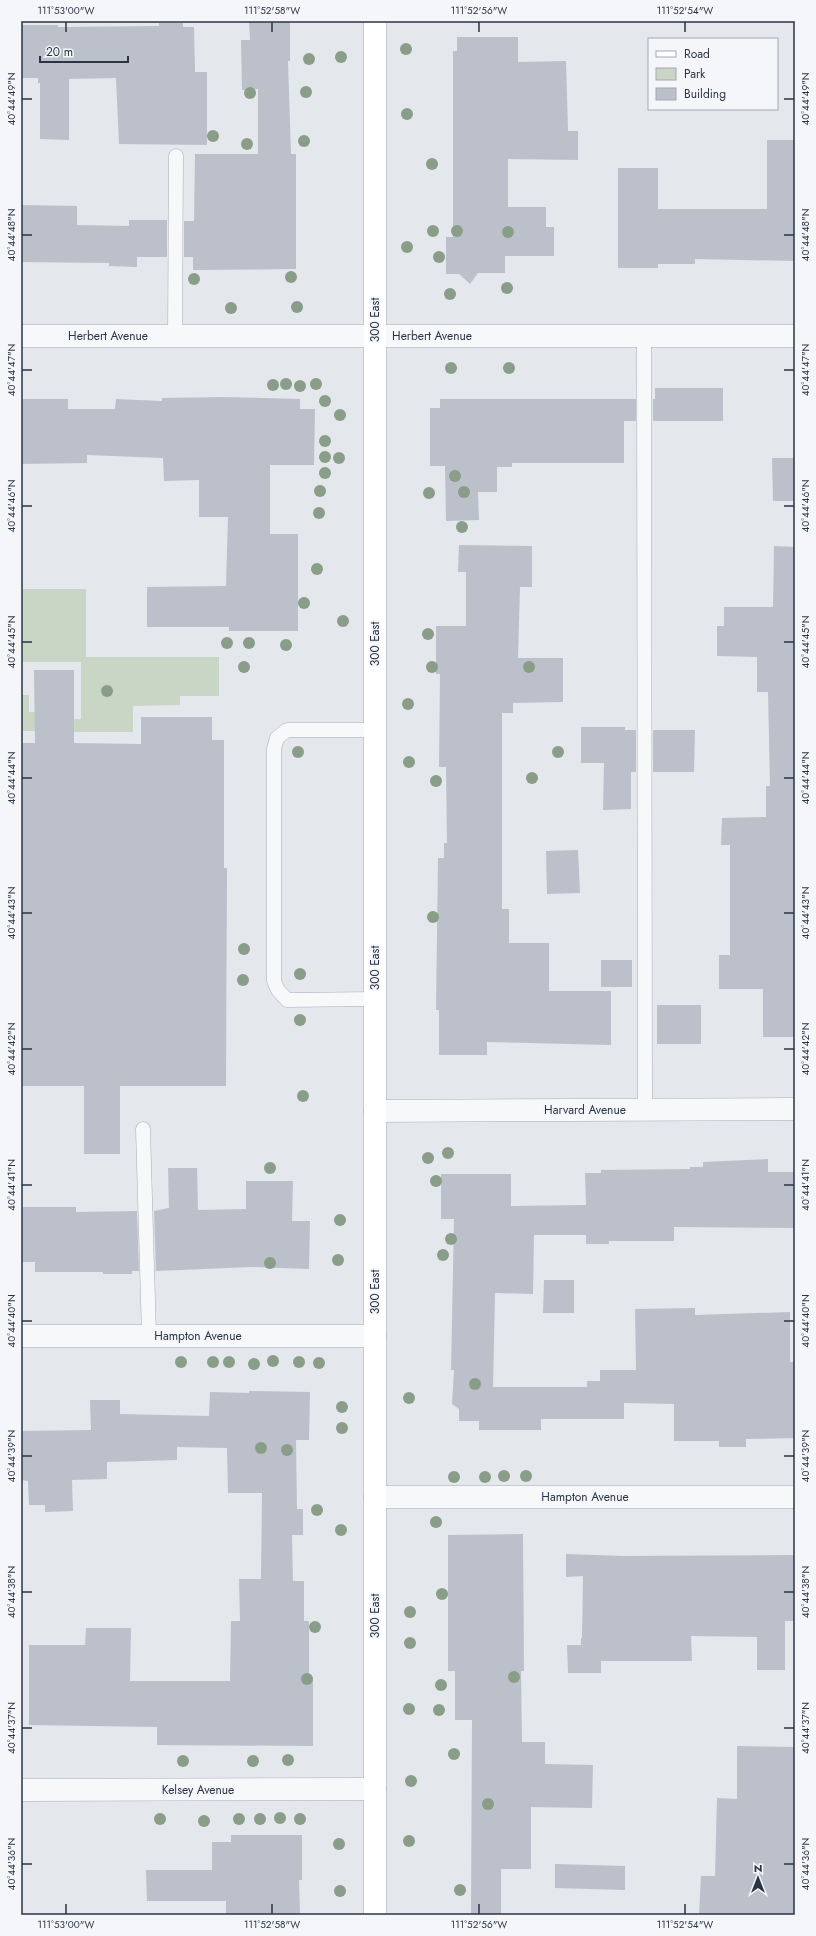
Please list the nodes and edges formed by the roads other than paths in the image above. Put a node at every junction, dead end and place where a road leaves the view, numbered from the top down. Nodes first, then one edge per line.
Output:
1 (375, 21) edge
2 (176, 156) dead end
3 (21, 336) edge
4 (175, 336) junction
5 (375, 336) junction
6 (644, 336) junction
7 (795, 336) edge
8 (375, 730) junction
9 (375, 999) junction
10 (795, 1109) edge
11 (645, 1110) junction
12 (375, 1111) junction
13 (143, 1129) dead end
14 (21, 1336) edge
15 (149, 1336) junction
16 (375, 1336) junction
17 (375, 1497) junction
18 (795, 1497) edge
19 (21, 1790) edge
20 (375, 1790) junction
21 (375, 1915) edge

1 - 5 street, 300 East
2 - 4 lane
3 - 4 street, Herbert Avenue
4 - 5 street, Herbert Avenue
5 - 6 street, Herbert Avenue
5 - 8 street, 300 East
6 - 7 street, Herbert Avenue
6 - 11 lane
8 - 9 street, 300 East
8 - 9 lane
9 - 12 street, 300 East
10 - 11 street, Harvard Avenue
11 - 12 street, Harvard Avenue
12 - 16 street, 300 East
13 - 15 lane
14 - 15 street, Hampton Avenue
15 - 16 street, Hampton Avenue
16 - 17 street, 300 East
17 - 18 street, Hampton Avenue
17 - 20 street, 300 East
19 - 20 street, Kelsey Avenue
20 - 21 street, 300 East

